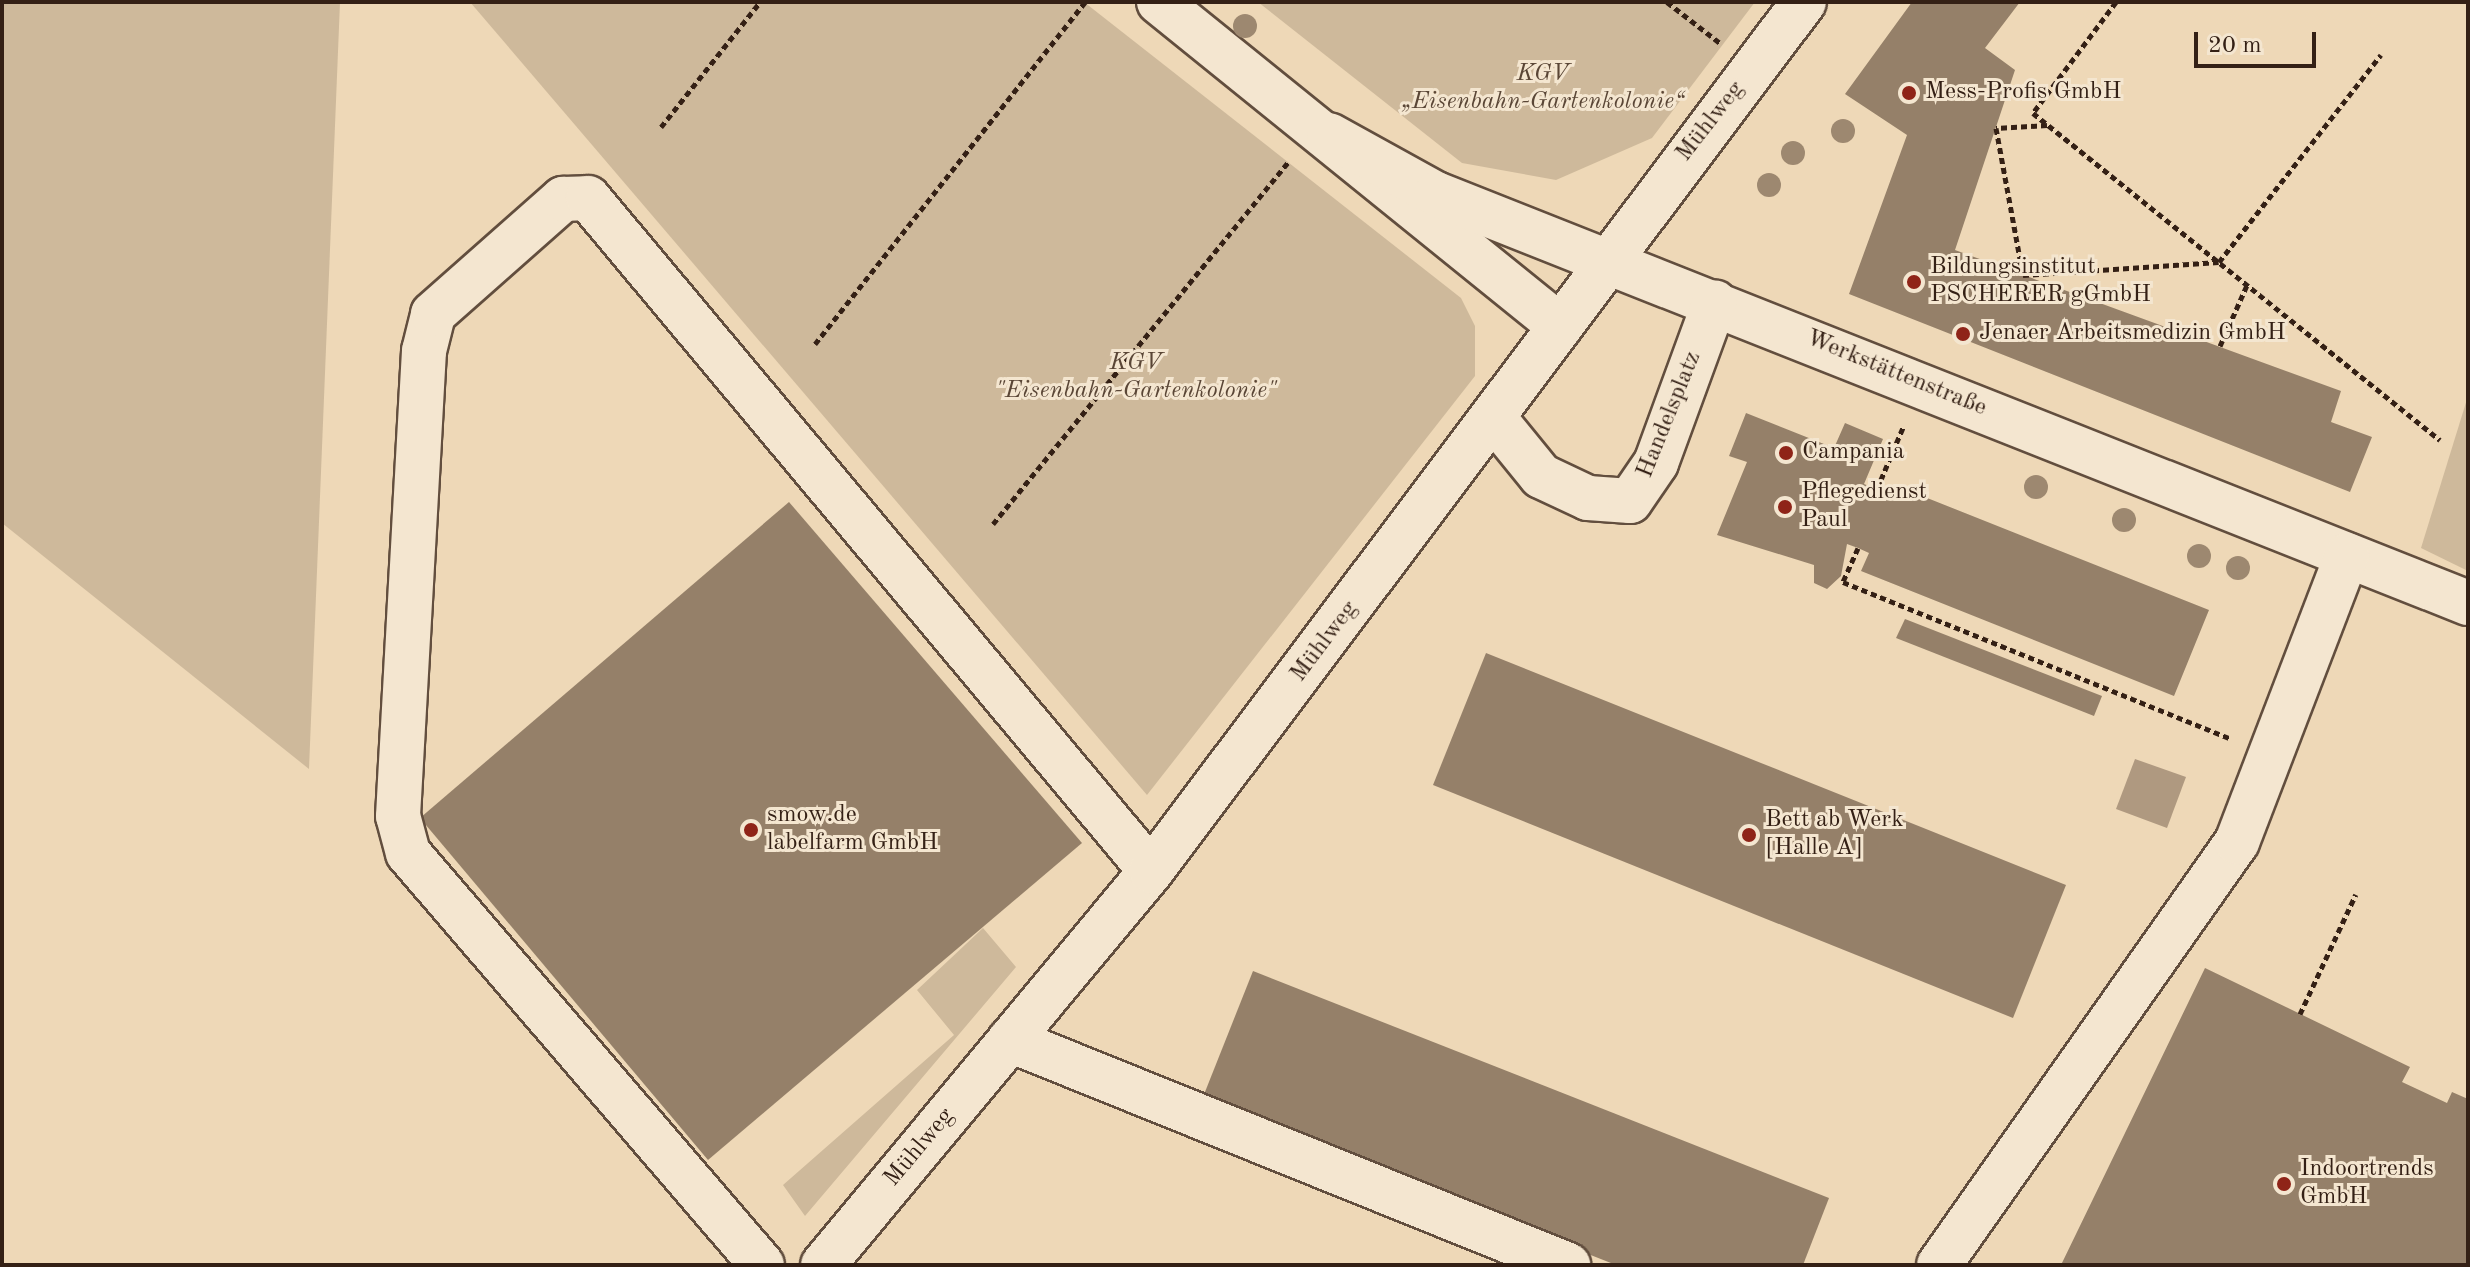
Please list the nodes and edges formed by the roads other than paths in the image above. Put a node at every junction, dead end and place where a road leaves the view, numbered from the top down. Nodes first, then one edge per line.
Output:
1 (1159, 2) edge
2 (1804, 2) edge
3 (1311, 144) junction
4 (1609, 260) junction
5 (1715, 302) junction
6 (1560, 326) junction
7 (1493, 417) junction
8 (2347, 555) junction
9 (2468, 603) edge
10 (1151, 871) junction
11 (1010, 1040) junction
12 (762, 1265) edge
13 (823, 1265) edge
14 (1568, 1265) edge
15 (1939, 1265) edge

1 - 3 street, Werkstättenstraße
2 - 4 street, Mühlweg
3 - 4 street, Werkstättenstraße
3 - 6 street, Werkstättenstraße
4 - 5 street, Werkstättenstraße
4 - 6 street, Mühlweg
5 - 7 street, Handelsplatz
5 - 8 street, Werkstättenstraße
6 - 7 street, Mühlweg
7 - 10 street, Mühlweg
8 - 9 street, Werkstättenstraße
8 - 15 street
10 - 11 street, Mühlweg
10 - 12 street
11 - 13 street, Mühlweg
11 - 14 street

